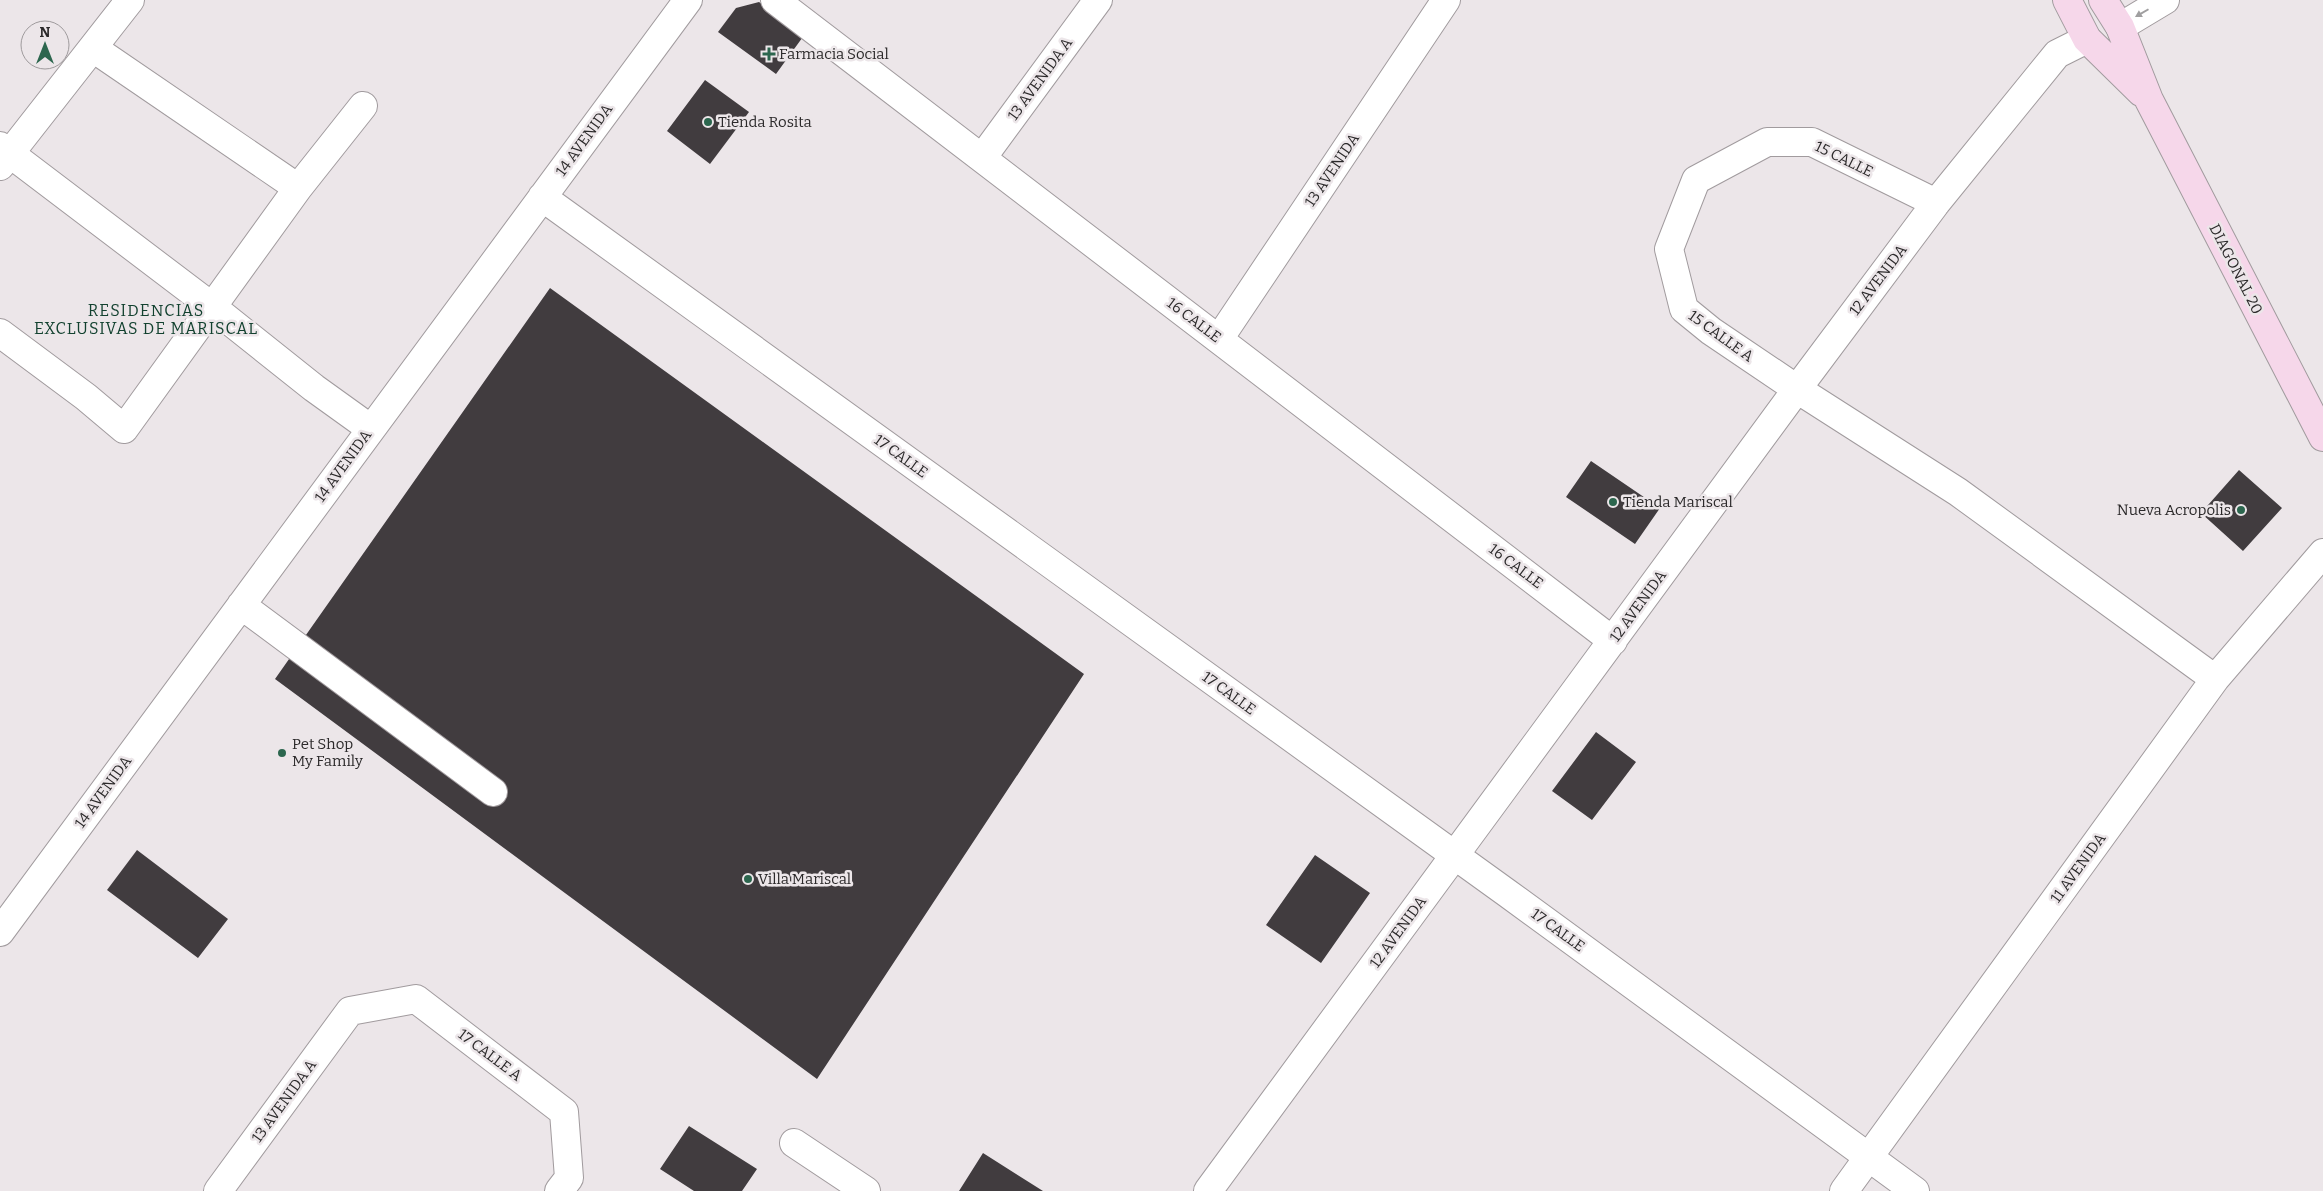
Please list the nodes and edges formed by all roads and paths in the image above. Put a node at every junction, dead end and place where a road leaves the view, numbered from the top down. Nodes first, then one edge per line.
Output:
1 (130, 0) edge
2 (688, 0) edge
3 (775, 0) edge
4 (1098, 0) edge
5 (1446, 0) edge
6 (2067, 0) edge
7 (2104, 0) edge
8 (2165, 0) edge
9 (2120, 27) junction
10 (2087, 39) junction
11 (92, 48) junction
12 (2149, 100) junction
13 (362, 106) dead end
14 (3, 155) edge
15 (982, 158) junction
16 (1696, 180) joint
17 (298, 188) junction
18 (542, 197) junction
19 (1936, 203) junction
20 (211, 306) junction
21 (0, 333) edge
22 (1219, 339) junction
23 (1796, 389) junction
24 (371, 429) junction
25 (2323, 437) edge
26 (2323, 554) edge
27 (241, 605) junction
28 (1613, 641) junction
29 (2215, 679) junction
30 (493, 792) dead end
31 (1455, 855) junction
32 (0, 932) edge
33 (350, 1011) joint
34 (794, 1143) dead end
35 (1869, 1156) junction
36 (564, 1184) edge
37 (218, 1191) edge
38 (866, 1191) edge
39 (1208, 1191) edge
40 (1844, 1191) edge
41 (1915, 1191) edge

1 - 11 street
2 - 18 street, 14 AVENIDA
3 - 15 street, 16 CALLE
4 - 15 street, 13 AVENIDA A
5 - 22 street, 13 AVENIDA
6 - 10 street, DIAGONAL 20
7 - 9 street, DIAGONAL 20
8 -> 9 street
9 - 12 street, DIAGONAL 20
10 - 12 street, DIAGONAL 20
10 - 19 street, 12 AVENIDA
11 - 14 street
11 - 17 street
12 - 25 street, DIAGONAL 20
13 - 17 street
14 - 20 street
15 - 22 street, 16 CALLE
16 - 19 street, 15 CALLE
16 - 23 street, 15 CALLE A
17 - 20 street
18 - 24 street, 14 AVENIDA
18 - 31 street, 17 CALLE
19 - 23 street, 12 AVENIDA
20 - 21 street
20 - 24 street
22 - 28 street, 16 CALLE
23 - 28 street, 12 AVENIDA
23 - 29 street, 15 CALLE A
24 - 27 street, 14 AVENIDA
26 - 29 street, 11 AVENIDA
27 - 30 street
27 - 32 street, 14 AVENIDA
28 - 31 street, 12 AVENIDA
29 - 35 street, 11 AVENIDA
31 - 35 street, 17 CALLE
31 - 39 street, 12 AVENIDA
33 - 36 street, 17 CALLE A
33 - 37 street, 13 AVENIDA A
34 - 38 street
35 - 40 street, 11 AVENIDA
35 - 41 street, 17 CALLE

